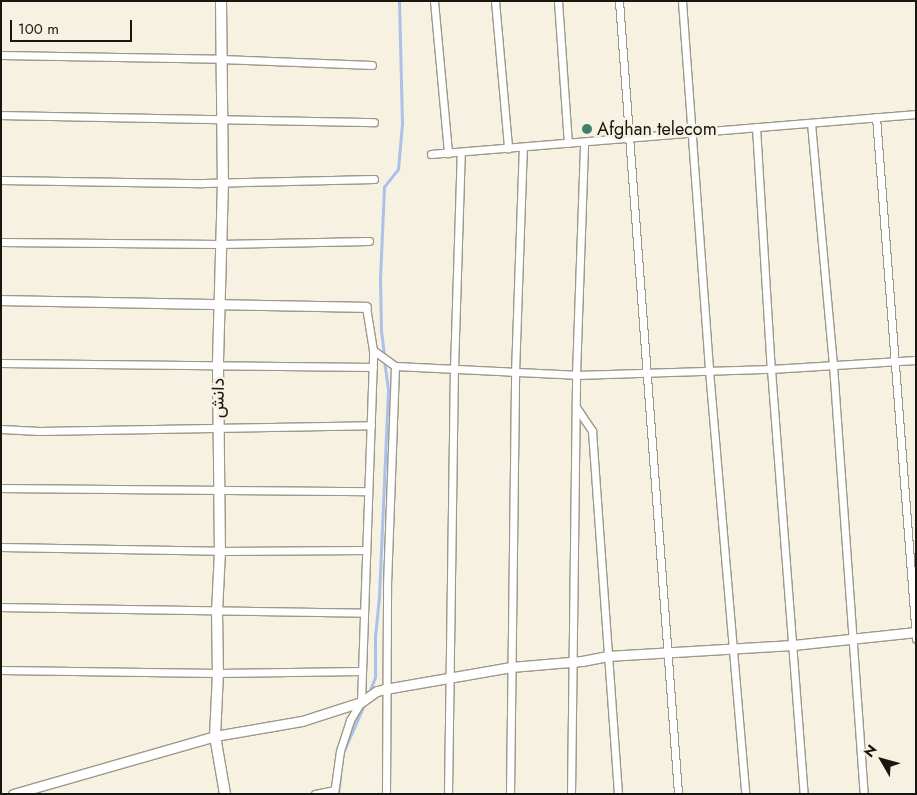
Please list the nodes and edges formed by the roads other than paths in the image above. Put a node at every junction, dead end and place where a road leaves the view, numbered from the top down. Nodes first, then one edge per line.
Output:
1 (221, 1) edge
2 (434, 1) edge
3 (495, 1) edge
4 (558, 1) edge
5 (619, 1) edge
6 (682, 1) edge
7 (1, 55) edge
8 (221, 58) junction
9 (372, 65) dead end
10 (916, 114) edge
11 (1, 116) edge
12 (876, 117) junction
13 (223, 120) junction
14 (374, 122) dead end
15 (811, 123) junction
16 (756, 127) junction
17 (692, 133) junction
18 (628, 138) junction
19 (584, 142) junction
20 (568, 143) junction
21 (523, 147) junction
22 (508, 148) junction
23 (461, 152) junction
24 (448, 153) junction
25 (431, 154) dead end
26 (374, 179) dead end
27 (1, 180) edge
28 (223, 182) junction
29 (369, 241) dead end
30 (1, 242) edge
31 (220, 244) junction
32 (1, 300) edge
33 (221, 305) junction
34 (366, 307) joint
35 (374, 350) junction
36 (916, 360) edge
37 (895, 361) junction
38 (1, 363) edge
39 (833, 365) junction
40 (218, 366) junction
41 (395, 366) junction
42 (373, 368) junction
43 (454, 369) junction
44 (771, 369) junction
45 (709, 370) junction
46 (648, 372) junction
47 (515, 373) junction
48 (576, 375) junction
49 (576, 407) junction
50 (371, 425) junction
51 (218, 427) junction
52 (1, 428) edge
53 (1, 488) edge
54 (219, 490) junction
55 (368, 491) junction
56 (1, 547) edge
57 (366, 550) junction
58 (220, 551) junction
59 (1, 607) edge
60 (217, 612) junction
61 (364, 613) junction
62 (916, 632) edge
63 (916, 638) edge
64 (854, 639) junction
65 (793, 645) junction
66 (732, 649) junction
67 (666, 653) junction
68 (607, 656) junction
69 (573, 662) junction
70 (511, 667) junction
71 (1, 670) edge
72 (362, 672) junction
73 (218, 674) junction
74 (449, 678) junction
75 (381, 690) junction
76 (361, 702) junction
77 (215, 736) junction
78 (334, 792) edge
79 (13, 794) edge
80 (225, 794) edge
81 (315, 794) edge
82 (386, 794) edge
83 (448, 794) edge
84 (510, 794) edge
85 (571, 794) edge
86 (618, 794) edge
87 (678, 794) edge
88 (745, 794) edge
89 (804, 794) edge
90 (864, 794) edge

1 - 8 main road, دانش
2 - 24 street
3 - 22 street
4 - 20 street
5 - 18 street
6 - 17 street
7 - 8 street
8 - 9 street
8 - 13 main road, دانش
10 - 12 street
11 - 13 street
12 - 15 street
12 - 37 street
13 - 14 street
13 - 28 main road, دانش
15 - 16 street
15 - 39 street
16 - 17 street
16 - 44 street
17 - 18 street
17 - 45 street
18 - 19 street
18 - 46 street
19 - 20 street
19 - 48 street
20 - 21 street
21 - 22 street
21 - 47 street
22 - 23 street
23 - 24 street
23 - 43 street
24 - 25 street
26 - 28 street
27 - 28 street
28 - 31 main road, دانش
29 - 31 street
30 - 31 street
31 - 33 main road, دانش
32 - 33 street
33 - 34 street
33 - 40 main road, دانش
34 - 35 street
35 - 41 street
35 - 42 street
36 - 37 street
37 - 39 street
37 - 62 street
38 - 40 street
39 - 44 street
39 - 64 street
40 - 42 street
40 - 51 main road, دانش
41 - 43 street
41 - 75 street
42 - 50 street
43 - 47 street
43 - 74 street
44 - 45 street
44 - 65 street
45 - 46 street
45 - 66 street
46 - 48 street
46 - 67 street
47 - 48 street
47 - 70 street
48 - 49 street
49 - 68 street
49 - 69 street
50 - 51 street
50 - 55 street
51 - 52 street
51 - 54 main road, دانش
53 - 54 street
54 - 55 street
54 - 58 main road, دانش
55 - 57 street
56 - 58 street
57 - 58 street
57 - 61 street
58 - 60 main road, دانش
59 - 60 street
60 - 61 street
60 - 73 main road, دانش
61 - 72 street
62 - 63 street
62 - 64 street
64 - 65 street
64 - 90 street
65 - 66 street
65 - 89 street
66 - 67 street
66 - 88 street
67 - 68 street
67 - 87 street
68 - 69 street
68 - 86 street
69 - 70 street
69 - 85 street
70 - 74 street
70 - 84 street
71 - 73 street
72 - 73 street
72 - 76 street
73 - 77 main road, دانش
74 - 75 street
74 - 83 street
75 - 76 street
75 - 82 street
76 - 77 street
76 - 78 street
77 - 79 street
77 - 80 main road, دانش
78 - 81 street

